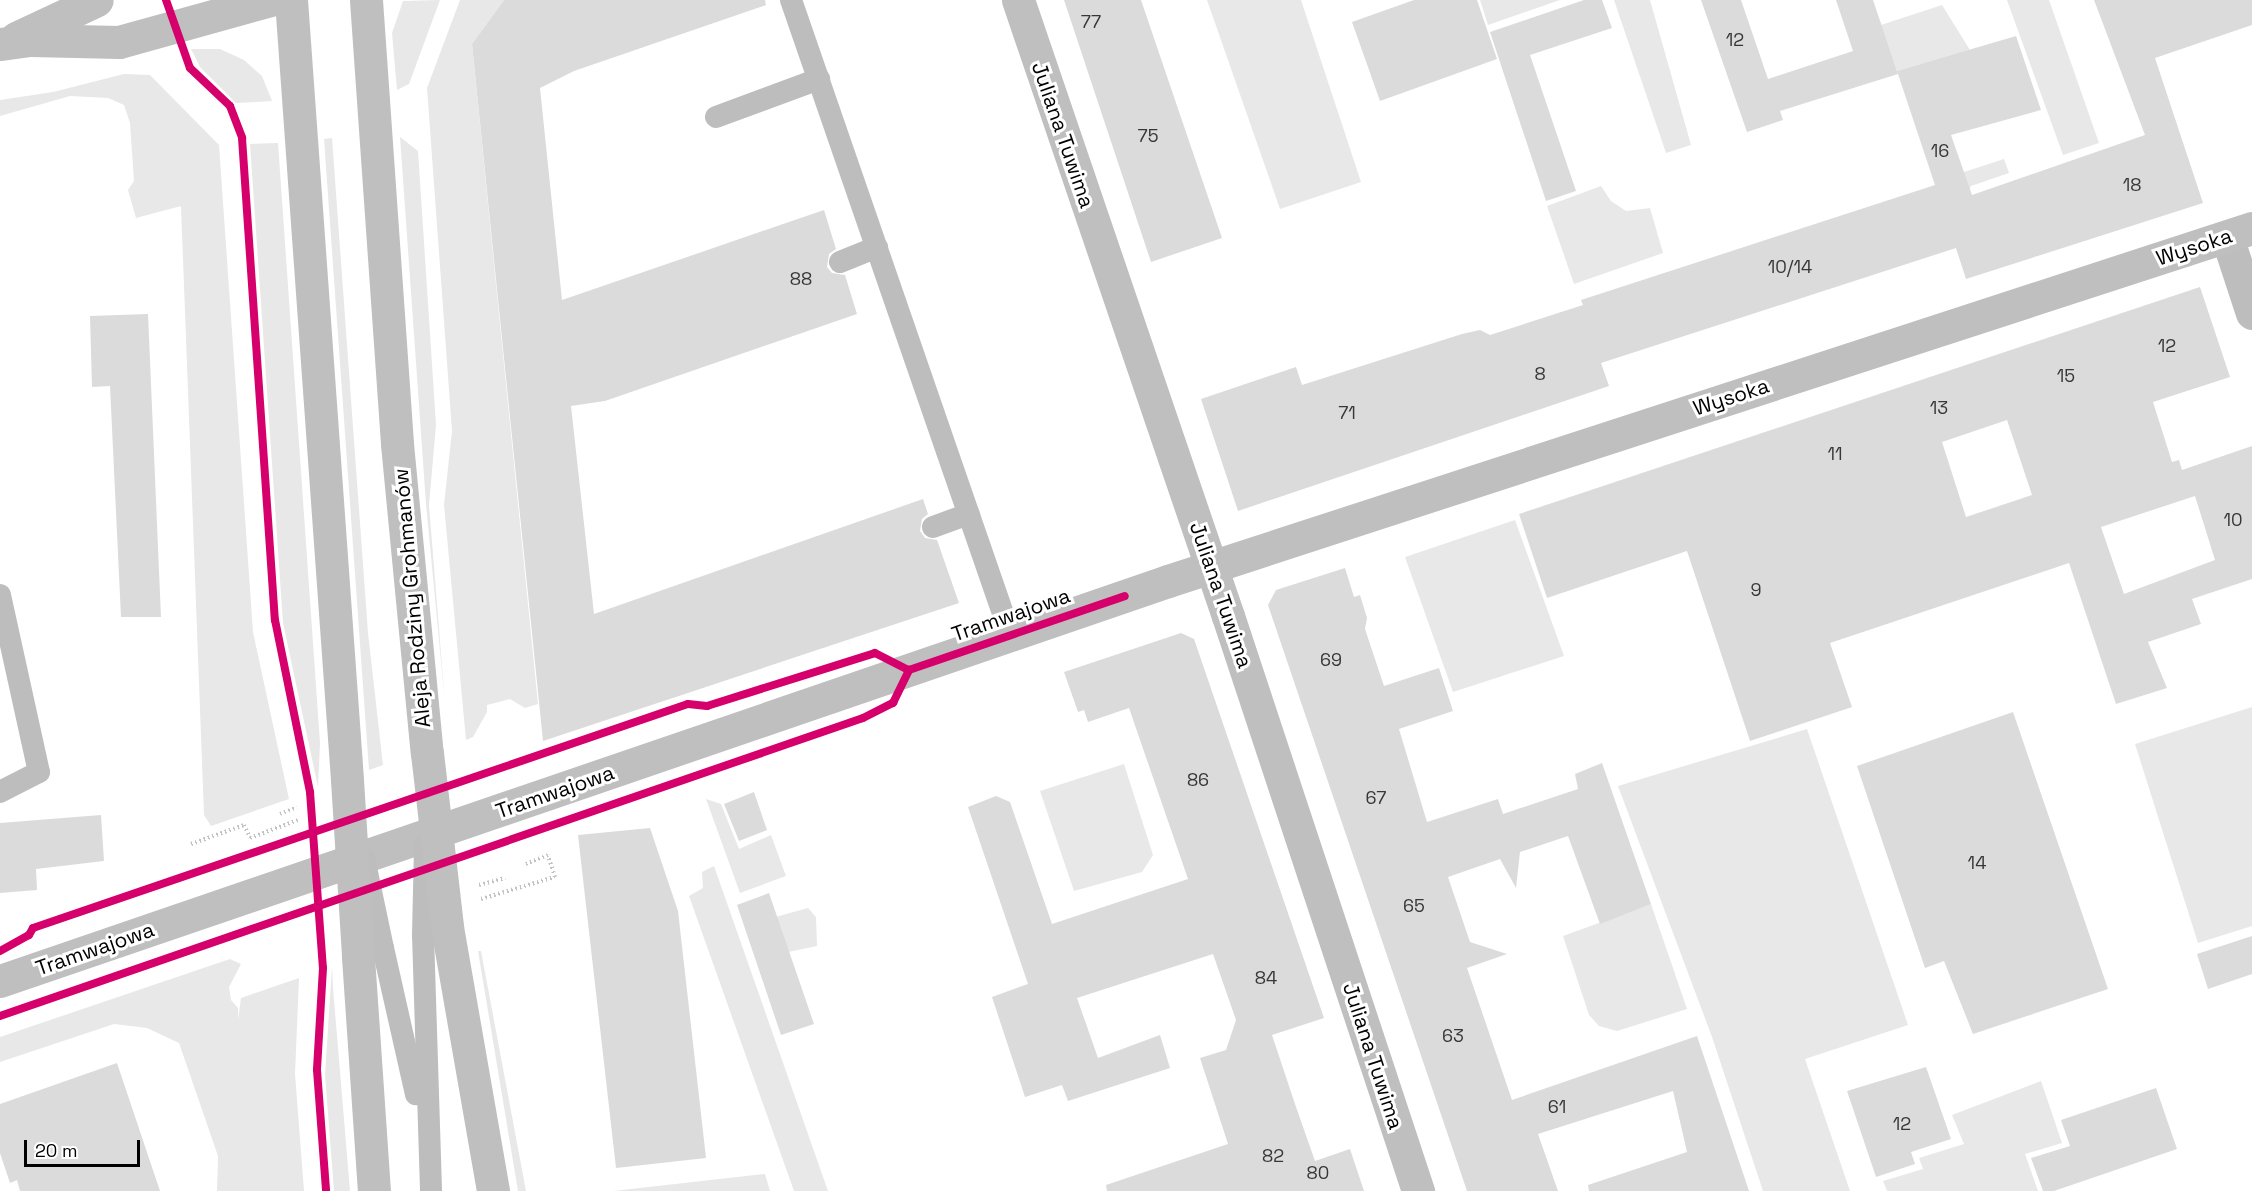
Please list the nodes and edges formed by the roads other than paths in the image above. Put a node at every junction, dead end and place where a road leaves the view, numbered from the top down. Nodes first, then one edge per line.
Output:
1 (97, 0) edge
2 (270, 0) edge
3 (291, 0) edge
4 (366, 0) edge
5 (791, 0) edge
6 (1018, 0) edge
7 (0, 42) edge
8 (819, 80) junction
9 (716, 117) dead end
10 (2239, 233) edge
11 (877, 248) junction
12 (840, 261) dead end
13 (2252, 313) edge
14 (969, 514) junction
15 (933, 527) dead end
16 (1212, 567) junction
17 (0, 595) edge
18 (1010, 634) junction
19 (0, 792) edge
20 (435, 931) junction
21 (371, 952) junction
22 (0, 981) edge
23 (426, 1143) junction
24 (374, 1191) edge
25 (431, 1191) edge
26 (493, 1191) edge
27 (1418, 1191) edge

1 - 7 street
2 - 7 street
3 - 21 street, bridge
4 - 20 street, Aleja Rodziny Grohmanów, bridge
5 - 8 lane
6 - 16 street, Juliana Tuwima
8 - 9 lane
8 - 11 lane
10 - 13 street
10 - 16 street, Wysoka
11 - 12 lane
11 - 14 lane
14 - 15 lane
14 - 18 lane
16 - 18 street, Tramwajowa
16 - 27 street, Juliana Tuwima
17 - 19 lane
18 - 22 street, Tramwajowa
20 - 23 lane
20 - 26 street, Aleja Rodziny Grohmanów
21 - 23 lane
21 - 24 street
23 - 25 lane

